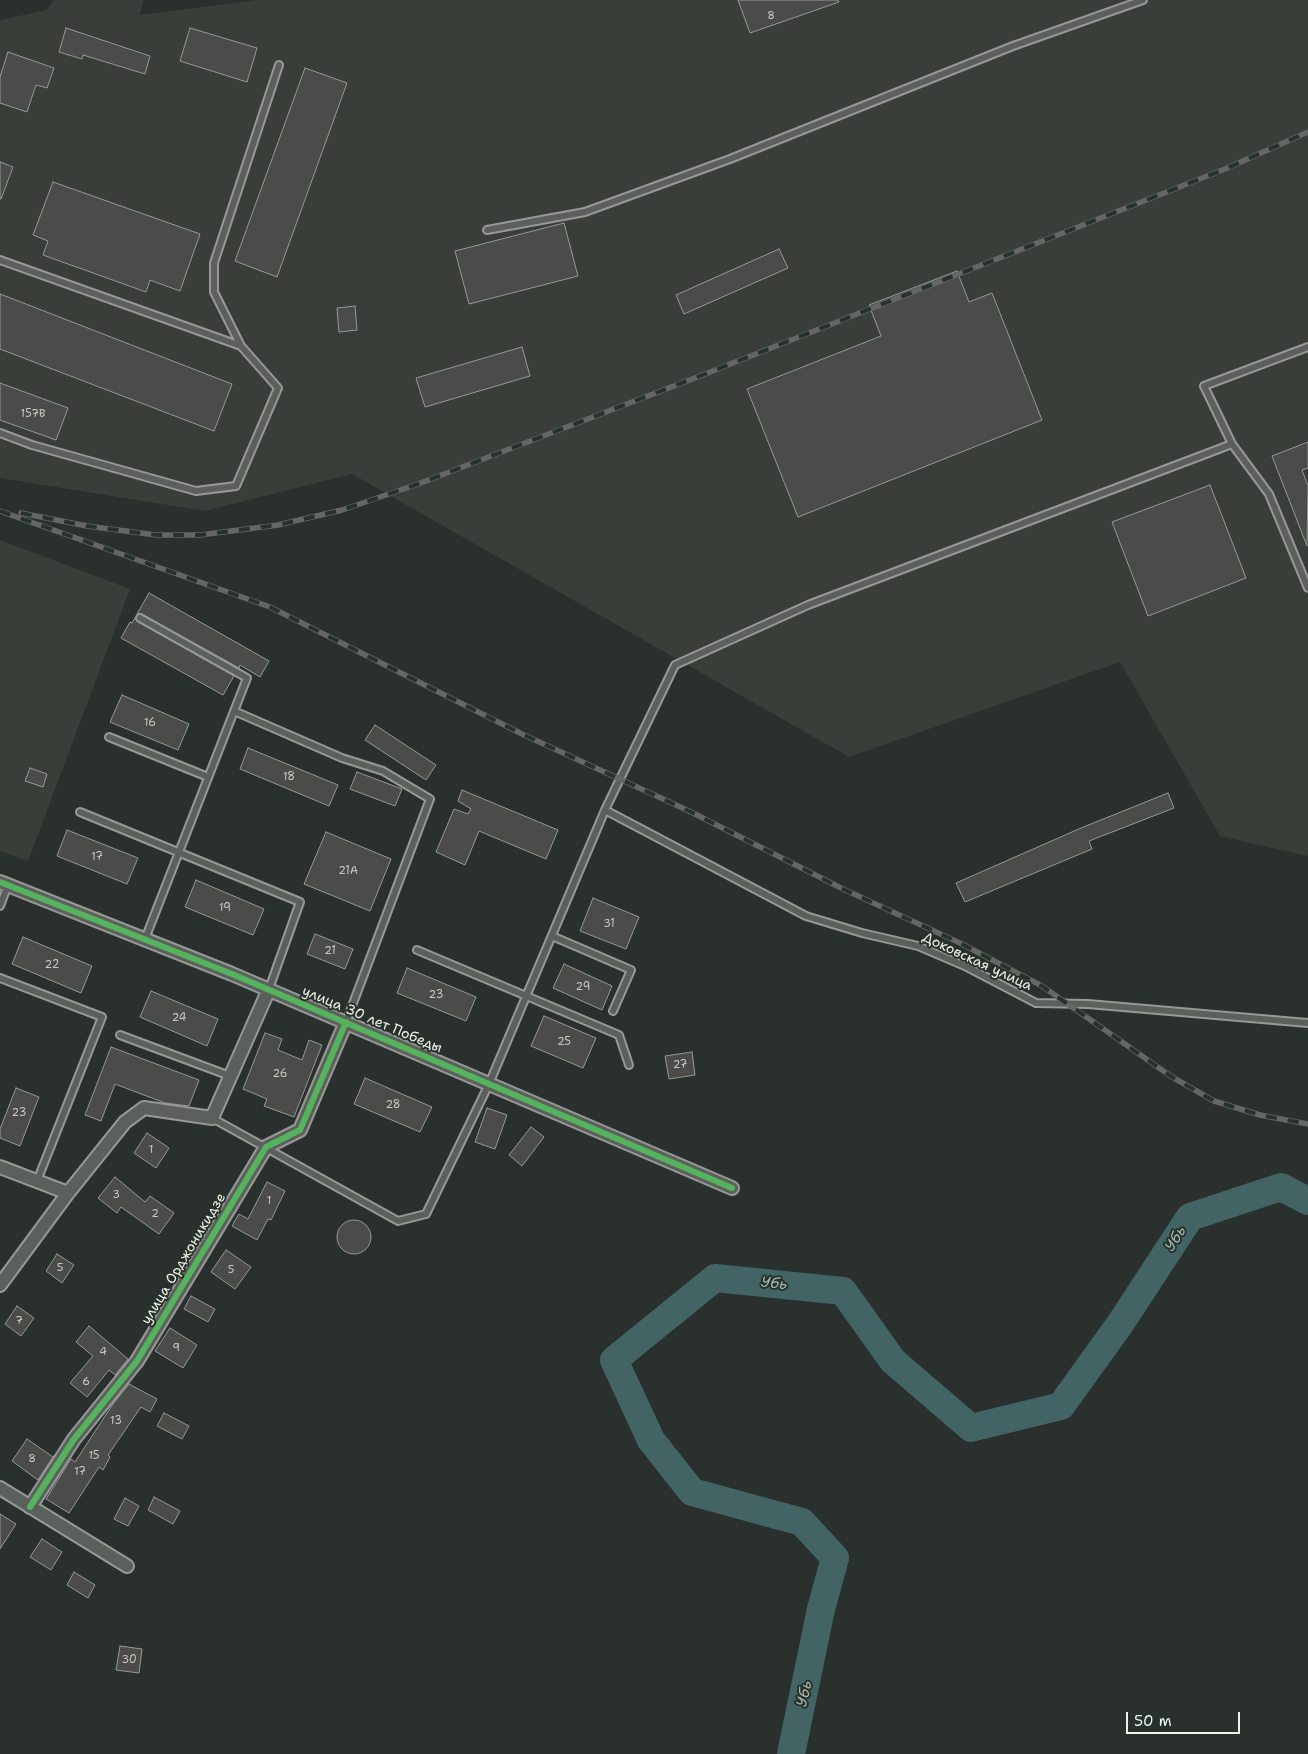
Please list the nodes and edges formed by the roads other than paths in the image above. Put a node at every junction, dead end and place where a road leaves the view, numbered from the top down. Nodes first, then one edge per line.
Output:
1 (1143, 0) edge
2 (279, 65) dead end
3 (487, 230) dead end
4 (0, 260) edge
5 (242, 346) junction
6 (1308, 347) edge
7 (0, 433) edge
8 (1232, 444) junction
9 (1308, 588) edge
10 (140, 618) dead end
11 (234, 711) junction
12 (109, 737) dead end
13 (208, 777) junction
14 (605, 810) junction
15 (80, 812) dead end
16 (179, 852) junction
17 (4, 884) edge
18 (0, 906) edge
19 (552, 936) junction
20 (145, 939) junction
21 (417, 950) dead end
22 (0, 978) edge
23 (269, 989) junction
24 (526, 997) junction
25 (613, 1011) dead end
26 (346, 1022) junction
27 (1308, 1023) edge
28 (120, 1035) dead end
29 (629, 1064) dead end
30 (230, 1076) junction
31 (489, 1084) junction
32 (212, 1118) junction
33 (266, 1147) junction
34 (0, 1167) edge
35 (37, 1181) junction
36 (732, 1188) dead end
37 (68, 1193) junction
38 (0, 1285) edge
39 (0, 1488) edge
40 (30, 1506) junction
41 (127, 1566) dead end

1 - 3 lane
2 - 5 lane
4 - 5 lane
5 - 7 lane
6 - 8 lane
8 - 9 lane
8 - 14 lane
10 - 11 lane
11 - 13 lane
11 - 26 lane
12 - 13 lane
13 - 16 lane
14 - 19 lane
14 - 27 lane, Доковская улица
15 - 16 lane
16 - 20 lane
16 - 23 lane
17 - 18 lane
17 - 20 street, улица 30 лет Победы
19 - 24 lane
19 - 25 lane
20 - 23 street, улица 30 лет Победы
21 - 24 lane
22 - 35 lane
23 - 26 street, улица 30 лет Победы
23 - 30 street
24 - 29 lane
24 - 31 lane
26 - 31 street, улица 30 лет Победы
26 - 33 street
28 - 30 lane
30 - 32 street
31 - 33 lane
31 - 36 street, улица 30 лет Победы
32 - 33 lane
32 - 37 street
33 - 40 street, улица Орджоникидзе
34 - 35 street
35 - 37 street
37 - 38 street
39 - 40 street
40 - 41 street

